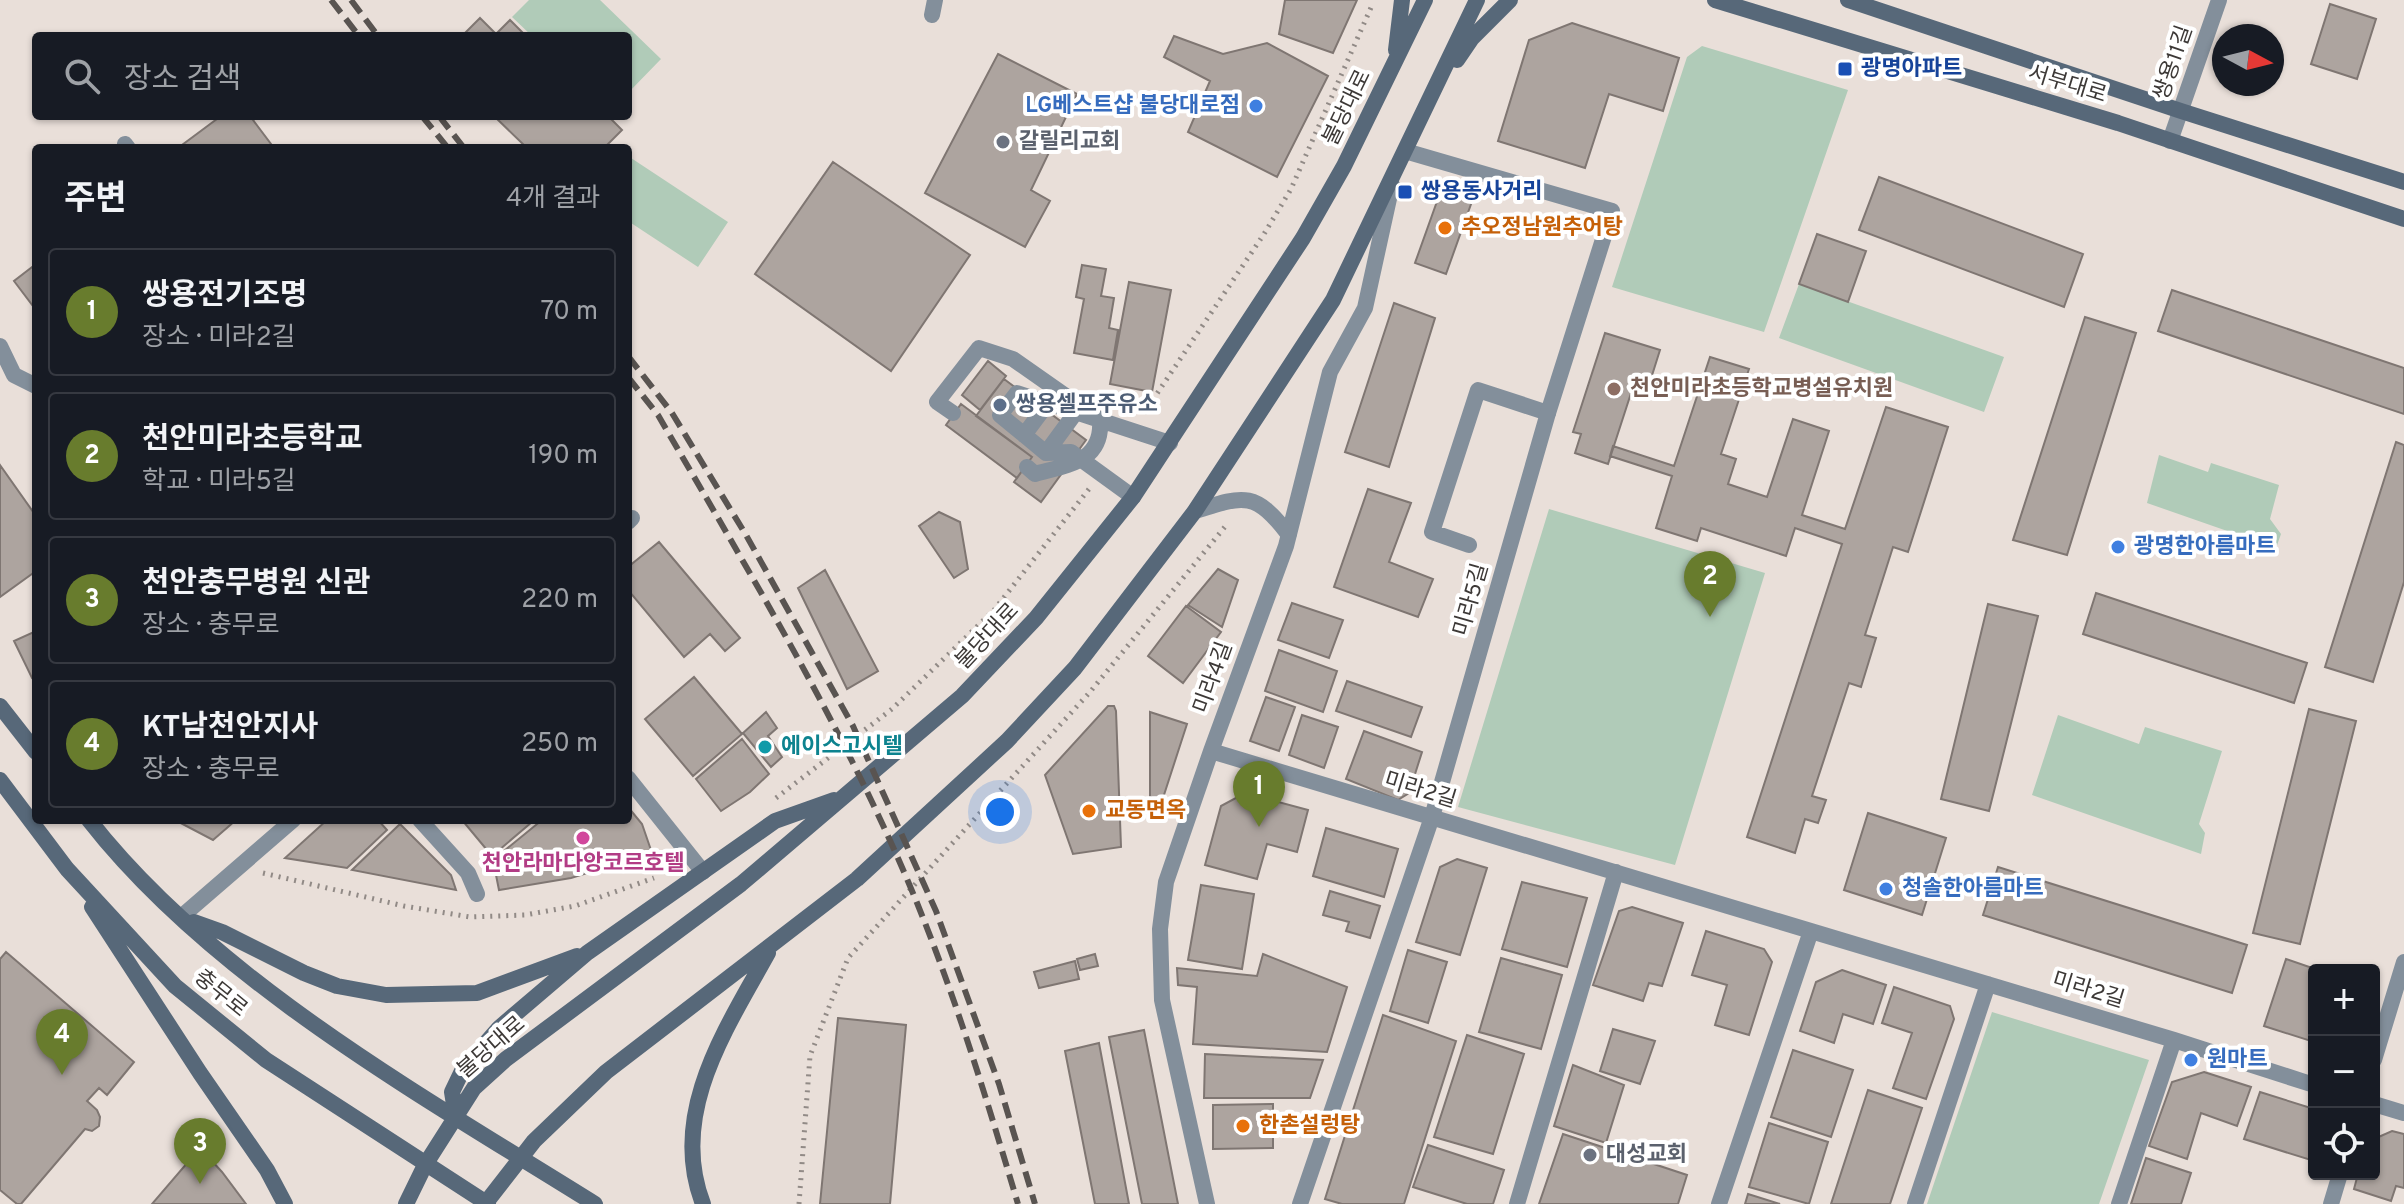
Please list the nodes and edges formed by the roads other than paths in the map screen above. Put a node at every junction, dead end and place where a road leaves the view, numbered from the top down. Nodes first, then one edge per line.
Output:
1 (1402, 0) edge
2 (1425, 0) edge
3 (1477, 0) edge
4 (1510, 0) edge
5 (1715, 0) edge
6 (1848, 0) edge
7 (2219, 0) edge
8 (1395, 64) junction
9 (1430, 98) junction
10 (2181, 111) junction
11 (2170, 141) junction
12 (1405, 151) junction
13 (1393, 178) junction
14 (2404, 182) edge
15 (2404, 219) edge
16 (0, 346) edge
17 (32, 384) edge
18 (1048, 403) junction
19 (1076, 412) junction
20 (953, 413) dead end
21 (1548, 413) junction
22 (1100, 420) junction
23 (1024, 435) junction
24 (1170, 443) junction
25 (1046, 453) junction
26 (1083, 461) junction
27 (1027, 467) dead end
28 (1133, 497) junction
29 (1195, 511) junction
30 (1289, 535) junction
31 (1469, 545) dead end
32 (0, 706) edge
33 (32, 747) edge
34 (1211, 751) junction
35 (0, 780) edge
36 (632, 783) edge
37 (847, 795) junction
38 (1432, 817) junction
39 (32, 823) edge
40 (33, 824) edge
41 (92, 824) edge
42 (289, 824) edge
43 (424, 824) edge
44 (67, 869) junction
45 (703, 872) junction
46 (1616, 872) junction
47 (477, 894) dead end
48 (181, 917) junction
49 (1811, 931) junction
50 (772, 946) junction
51 (587, 953) junction
52 (2404, 962) edge
53 (1988, 984) junction
54 (2174, 1040) junction
55 (2380, 1040) edge
56 (2308, 1083) edge
57 (2380, 1106) edge
58 (2404, 1113) edge
59 (456, 1117) junction
60 (522, 1158) junction
61 (425, 1165) junction
62 (2338, 1180) edge
63 (285, 1204) edge
64 (406, 1204) edge
65 (486, 1204) edge
66 (595, 1204) edge
67 (703, 1204) edge
68 (1207, 1204) edge
69 (1300, 1204) edge
70 (1517, 1204) edge
71 (1719, 1204) edge
72 (1915, 1204) edge
73 (2119, 1204) edge
74 (2331, 1204) edge

1 - 8 main road
2 - 8 main road, 불당대로
3 - 9 main road
4 - 9 main road
5 - 11 main road, 서부대로
6 - 10 main road, 서부대로
7 - 10 street, 쌍용11길
8 - 24 main road, 불당대로
9 - 12 main road
10 - 11 street, 쌍용11길
10 - 14 main road, 서부대로
11 - 15 main road, 서부대로
12 - 13 main road
12 - 21 street, 미라5길
13 - 29 main road
13 - 30 street, 미라4길
16 - 17 street
18 - 19 street
18 - 23 street
18 - 23 street
19 - 22 street
19 - 25 street
20 - 22 street
21 - 31 street
21 - 38 street, 미라5길
22 - 24 street
22 - 26 street
23 - 25 street
24 - 28 main road, 불당대로
25 - 26 street
26 - 27 street
26 - 28 street
28 - 37 main road, 불당대로
29 - 30 street
29 - 50 main road
30 - 34 street, 미라4길
32 - 33 main road
34 - 38 street, 미라2길
34 - 68 street, 미라4길
35 - 39 main road, 충무로
36 - 45 street
37 - 45 main road
37 - 59 main road, 불당대로
38 - 46 street, 미라2길
38 - 69 street, 미라5길
40 - 44 main road, 충무로
41 - 48 main road, 충무로
42 - 48 street
43 - 47 street
44 - 61 main road, 충무로
44 - 63 main road
45 - 51 main road
46 - 49 street, 미라2길
46 - 70 street
48 - 51 main road
48 - 59 main road, 충무로
49 - 53 street, 미라2길
49 - 71 street
50 - 60 main road
50 - 67 main road
51 - 59 main road
52 - 55 street
53 - 54 street, 미라2길
53 - 72 street
54 - 56 street, 미라2길
54 - 73 street
57 - 58 street
59 - 60 main road, 충무로
59 - 61 main road, 불당대로
60 - 65 main road
60 - 66 main road, 충무로
61 - 64 main road
61 - 65 main road, 충무로
62 - 74 street

